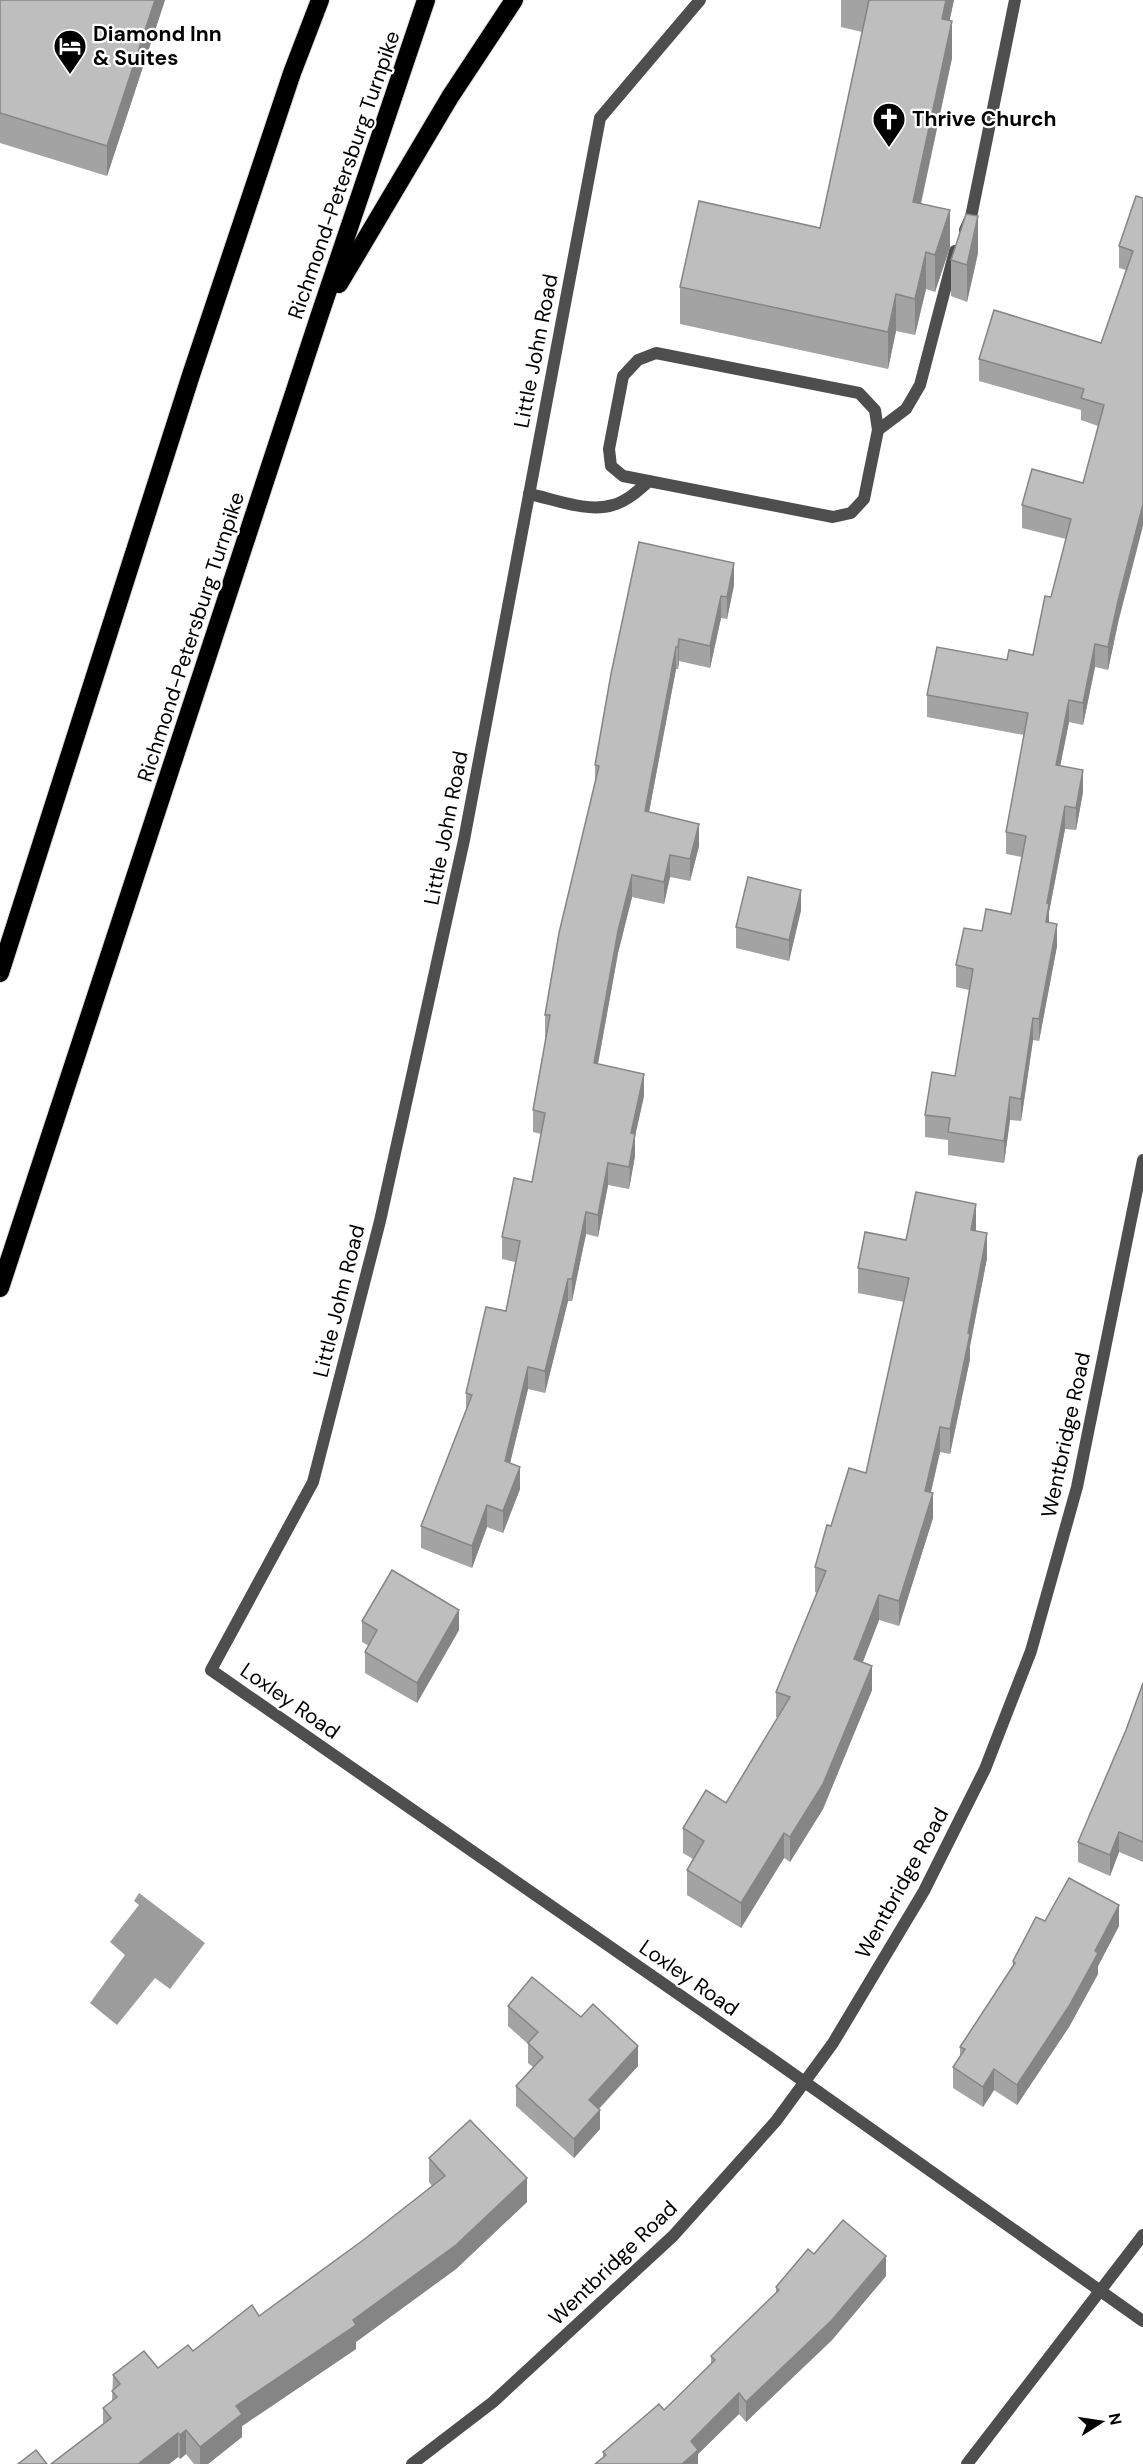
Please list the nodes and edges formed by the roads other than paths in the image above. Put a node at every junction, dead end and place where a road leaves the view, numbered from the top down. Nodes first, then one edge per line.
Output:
1 (320, 0) edge
2 (426, 0) edge
3 (514, 0) edge
4 (700, 0) edge
5 (1015, 0) edge
6 (319, 317) junction
7 (878, 430) junction
8 (649, 481) junction
9 (529, 494) junction
10 (0, 973) edge
11 (1143, 1160) edge
12 (0, 1288) edge
13 (211, 1670) joint
14 (805, 2082) junction
15 (1143, 2235) edge
16 (1101, 2291) junction
17 (1143, 2321) edge
18 (412, 2464) edge
19 (967, 2464) edge

1 - 10 highway
2 - 6 highway, Richmond-Petersburg Turnpike
3 - 6 highway
4 - 9 street, Little John Road
5 - 7 street
6 - 12 highway, Richmond-Petersburg Turnpike
7 - 8 street
7 - 8 street
8 - 9 street
9 - 13 street, Little John Road
11 - 14 street, Wentbridge Road
13 - 14 street, Loxley Road
14 - 16 street, Loxley Road
14 - 18 street, Wentbridge Road
15 - 16 street
16 - 17 street, Loxley Road
16 - 19 street

